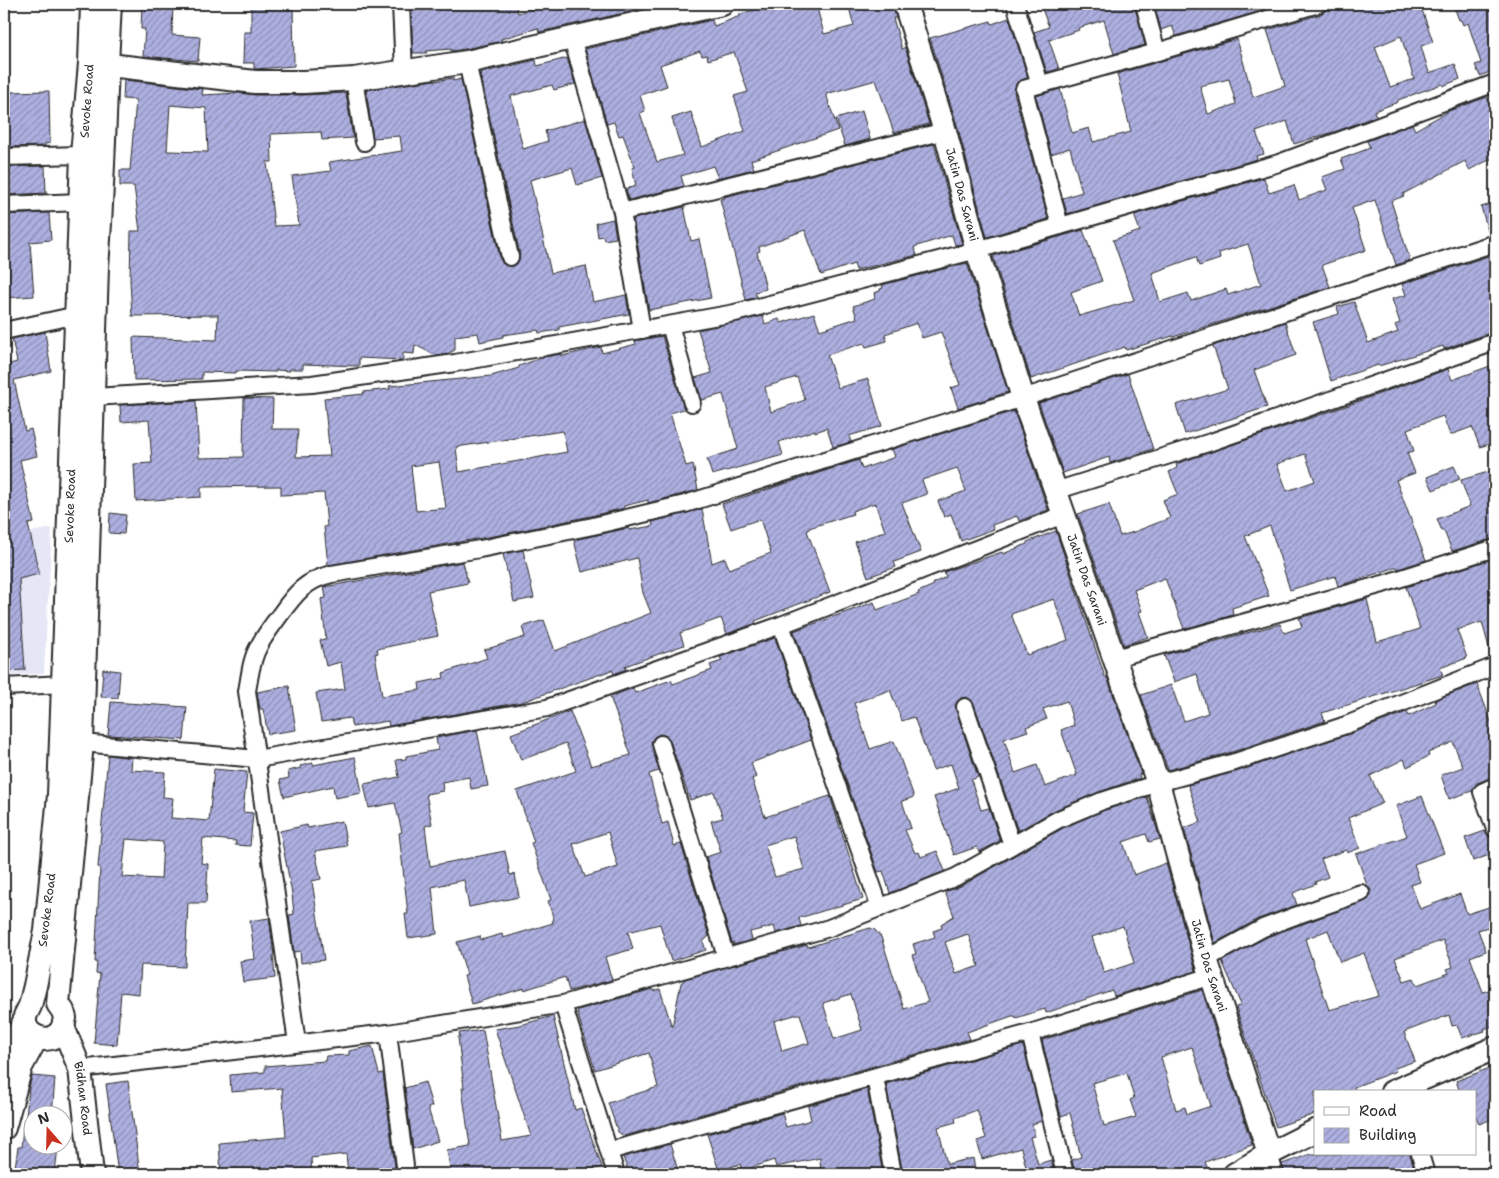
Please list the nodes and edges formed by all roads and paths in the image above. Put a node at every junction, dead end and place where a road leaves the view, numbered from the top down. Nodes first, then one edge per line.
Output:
1 (92, 4) edge
2 (110, 4) edge
3 (401, 4) edge
4 (722, 4) edge
5 (905, 4) edge
6 (1016, 4) edge
7 (1144, 4) edge
8 (1318, 4) edge
9 (655, 11) edge
10 (572, 38) junction
11 (1157, 52) junction
12 (468, 62) junction
13 (98, 64) junction
14 (404, 72) junction
15 (354, 79) junction
16 (1040, 84) junction
17 (1495, 84) edge
18 (945, 131) junction
19 (364, 142) dead end
20 (82, 155) junction
21 (4, 157) edge
22 (82, 202) junction
23 (4, 205) edge
24 (622, 212) junction
25 (1060, 226) junction
26 (1495, 242) edge
27 (977, 250) junction
28 (510, 257) dead end
29 (77, 316) junction
30 (670, 325) junction
31 (642, 330) junction
32 (4, 332) edge
33 (1495, 342) edge
34 (84, 397) junction
35 (1023, 398) junction
36 (692, 404) dead end
37 (1055, 491) junction
38 (1063, 515) junction
39 (1495, 548) edge
40 (781, 625) junction
41 (1115, 658) junction
42 (1495, 666) edge
43 (64, 684) junction
44 (4, 687) edge
45 (965, 708) dead end
46 (82, 743) junction
47 (662, 744) dead end
48 (257, 760) junction
49 (1158, 783) junction
50 (1495, 786) edge
51 (1495, 830) edge
52 (1012, 845) junction
53 (1361, 893) dead end
54 (880, 908) junction
55 (726, 957) junction
56 (1209, 967) junction
57 (562, 1004) junction
58 (41, 1025) junction
59 (388, 1033) junction
60 (1030, 1033) junction
61 (297, 1043) junction
62 (1495, 1048) edge
63 (4, 1058) edge
64 (73, 1069) junction
65 (875, 1077) junction
66 (1398, 1090) edge
67 (4, 1128) edge
68 (1314, 1132) edge
69 (609, 1151) junction
70 (1421, 1156) edge
71 (1272, 1164) edge
72 (405, 1166) dead end
73 (78, 1174) edge
74 (92, 1174) edge
75 (616, 1174) edge
76 (893, 1174) edge
77 (1065, 1174) edge
78 (1235, 1174) edge
79 (1426, 1174) edge

1 - 13 main road, Sevoke Road
2 - 13 main road, Sevoke Road
3 - 14 street
4 - 9 main road
5 - 18 main road, Jatin Das Sarani
6 - 16 street
7 - 11 street
8 - 11 street
9 - 10 main road
10 - 12 main road
10 - 24 street
11 - 16 street
12 - 14 main road
12 - 28 street
13 - 15 main road
13 - 20 main road, Sevoke Road
13 - 34 main road, Sevoke Road
14 - 15 main road
15 - 19 street
16 - 25 street
17 - 25 street
18 - 24 street
18 - 27 main road, Jatin Das Sarani
20 - 21 street
20 - 22 main road, Sevoke Road
22 - 23 street
22 - 29 main road, Sevoke Road
24 - 31 street
25 - 27 street
26 - 35 street
27 - 30 street
27 - 35 main road, Jatin Das Sarani
29 - 32 street
29 - 34 main road, Sevoke Road
30 - 31 street
30 - 36 street
31 - 34 street
33 - 37 street
34 - 43 main road, Sevoke Road
34 - 46 main road, Sevoke Road
35 - 37 main road, Jatin Das Sarani
35 - 48 street
37 - 38 main road, Jatin Das Sarani
38 - 40 street
38 - 41 main road, Jatin Das Sarani
39 - 41 street
40 - 48 street
40 - 54 street
41 - 49 main road, Jatin Das Sarani
42 - 49 street
43 - 44 street
43 - 58 main road, Sevoke Road
45 - 52 street
46 - 48 street
46 - 58 main road, Sevoke Road
47 - 55 street
48 - 61 street
49 - 52 street
49 - 56 main road, Jatin Das Sarani
50 - 51 street
52 - 54 street
53 - 56 street
54 - 55 street
55 - 57 street
56 - 60 street
56 - 71 main road, Jatin Das Sarani
57 - 59 street
57 - 69 street
58 - 63 main road, Sevoke Road
58 - 64 main road, Bidhan Road
58 - 67 main road, Sevoke Road
59 - 61 street
59 - 72 street
60 - 65 street
60 - 77 street
61 - 64 street
62 - 66 main road
64 - 73 main road, Bidhan Road
64 - 74 main road, Bidhan Road
65 - 69 street
65 - 76 street
68 - 71 main road
69 - 75 street
70 - 79 street
71 - 78 main road

